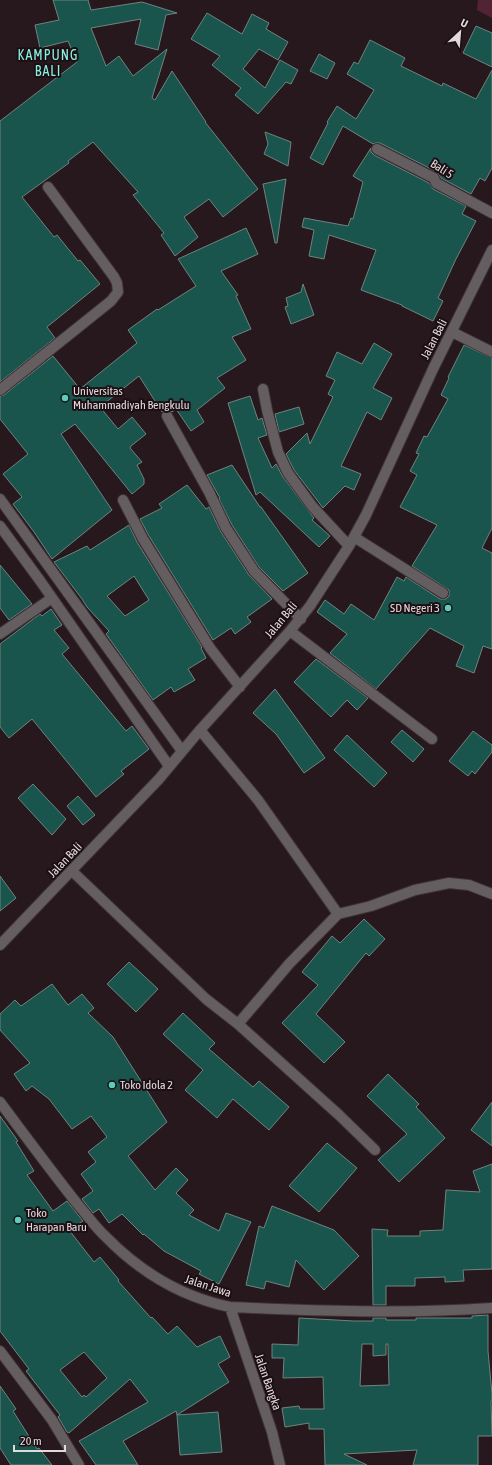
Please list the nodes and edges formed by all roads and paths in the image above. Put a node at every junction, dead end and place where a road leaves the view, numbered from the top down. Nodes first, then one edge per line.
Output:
1 (377, 149) dead end
2 (48, 187) dead end
3 (492, 213) edge
4 (492, 250) edge
5 (452, 332) junction
6 (492, 352) edge
7 (263, 389) dead end
8 (0, 390) edge
9 (167, 416) dead end
10 (0, 499) edge
11 (123, 500) dead end
12 (0, 526) edge
13 (351, 541) junction
14 (443, 594) dead end
15 (52, 598) junction
16 (301, 619) junction
17 (290, 631) junction
18 (0, 634) edge
19 (240, 687) junction
20 (200, 730) junction
21 (432, 739) dead end
22 (182, 751) junction
23 (169, 766) junction
24 (72, 871) junction
25 (492, 894) edge
26 (338, 914) junction
27 (0, 945) edge
28 (238, 1024) junction
29 (0, 1102) edge
30 (375, 1150) dead end
31 (230, 1307) junction
32 (492, 1308) edge
33 (0, 1351) edge
34 (79, 1465) edge
35 (280, 1465) edge

1 - 3 street, Bali 5
2 - 8 street
4 - 5 street, Jalan Bali
5 - 6 street
5 - 13 street, Jalan Bali
7 - 13 street
9 - 16 street
10 - 22 street
11 - 19 street
12 - 15 street
13 - 14 street
13 - 16 street, Jalan Bali
15 - 18 street
15 - 23 street
16 - 17 street, Jalan Bali
17 - 19 street, Jalan Bali
17 - 21 street
19 - 20 street, Jalan Bali
20 - 22 street, Jalan Bali
20 - 26 street
22 - 23 street, Jalan Bali
23 - 24 street, Jalan Bali
24 - 27 street, Jalan Bali
24 - 28 street
25 - 26 street
26 - 28 street
28 - 30 street
29 - 31 street, Jalan Jawa
31 - 32 street, Jalan Jawa
31 - 35 street, Jalan Bangka
33 - 34 street

